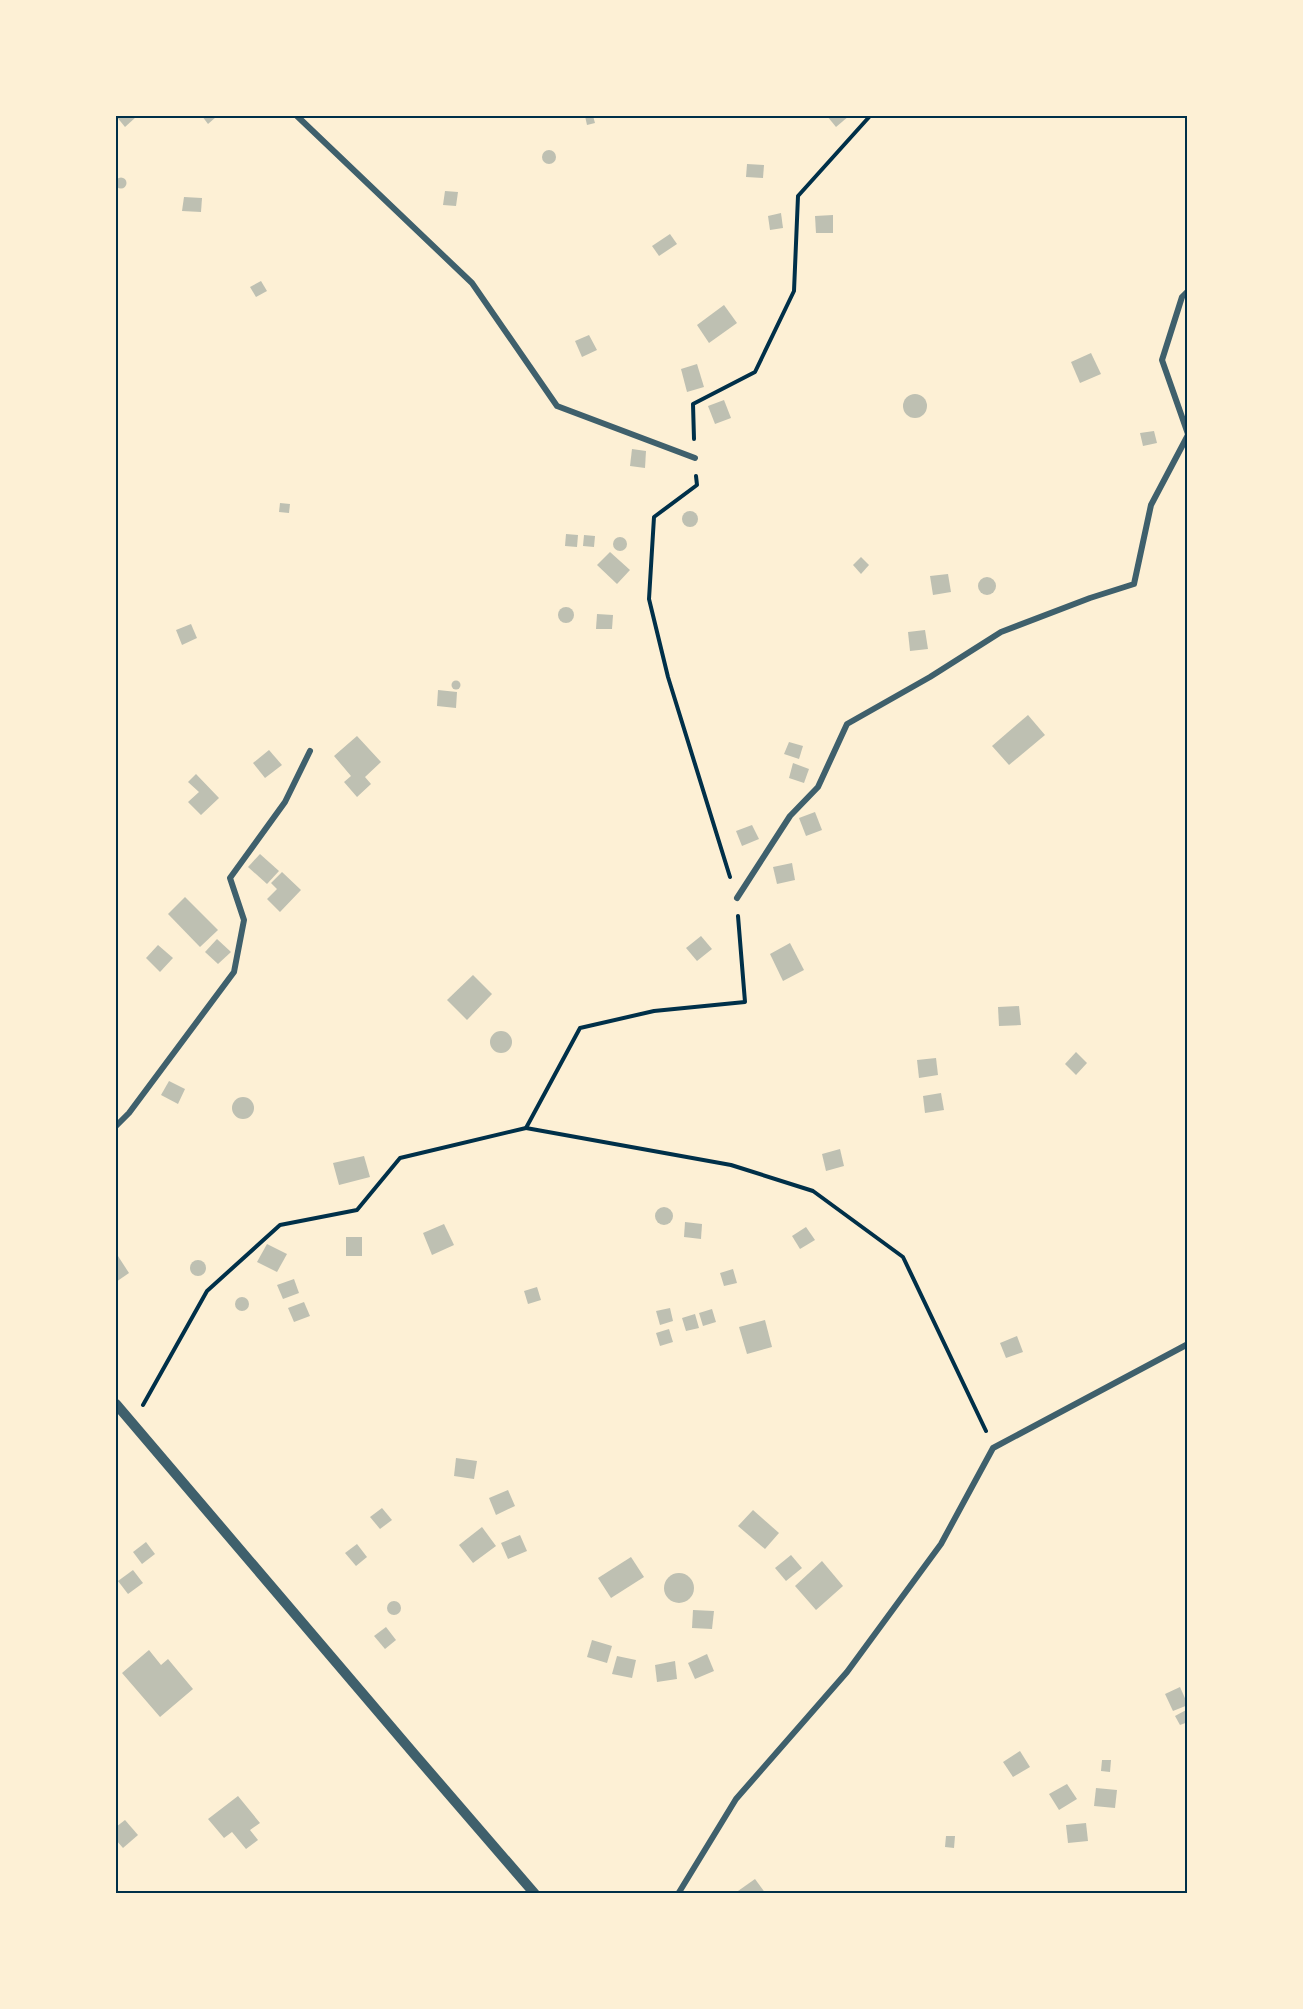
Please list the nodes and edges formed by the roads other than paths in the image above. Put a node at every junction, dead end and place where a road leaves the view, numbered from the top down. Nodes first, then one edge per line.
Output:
1 (297, 116) edge
2 (1188, 291) edge
3 (1188, 434) edge
4 (695, 458) road end
5 (310, 751) dead end
6 (737, 898) road end
7 (116, 1126) edge
8 (1188, 1344) edge
9 (116, 1404) edge
10 (535, 1893) edge
11 (678, 1893) edge

1 - 4 street
2 - 3 street
3 - 6 street
5 - 7 street
8 - 11 street
9 - 10 street

